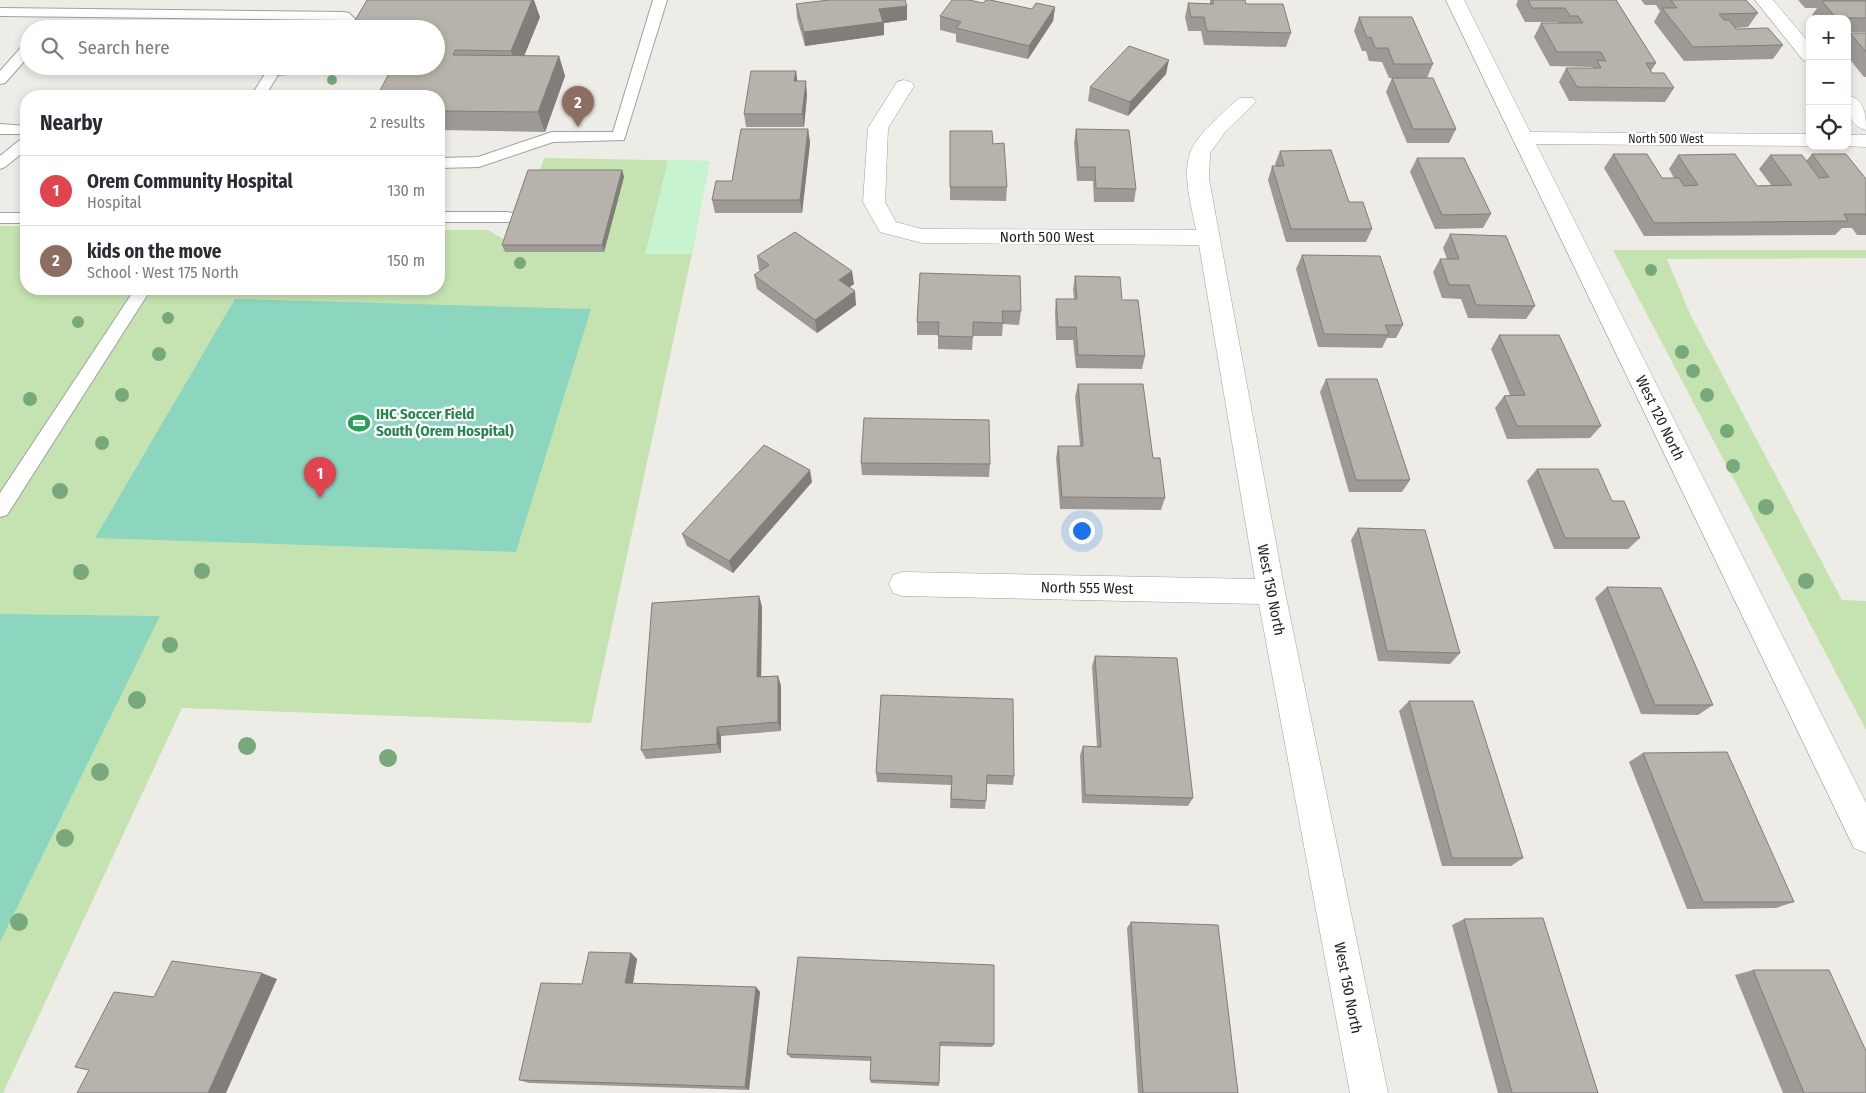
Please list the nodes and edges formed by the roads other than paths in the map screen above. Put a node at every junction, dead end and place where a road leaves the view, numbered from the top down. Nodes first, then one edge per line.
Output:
1 (319, 0) edge
2 (660, 0) edge
3 (1455, 0) edge
4 (1764, 0) edge
5 (0, 12) edge
6 (60, 13) junction
7 (308, 16) junction
8 (53, 20) edge
9 (306, 20) edge
10 (348, 20) edge
11 (1806, 51) edge
12 (20, 57) edge
13 (271, 75) edge
14 (0, 80) edge
15 (904, 86) dead end
16 (262, 90) edge
17 (1246, 102) dead end
18 (1850, 105) edge
19 (1866, 124) edge
20 (0, 129) edge
21 (20, 130) edge
22 (1522, 138) junction
23 (1806, 140) edge
24 (1851, 141) edge
25 (1866, 141) edge
26 (20, 147) edge
27 (445, 163) edge
28 (0, 164) edge
29 (445, 217) edge
30 (507, 217) dead end
31 (0, 218) edge
32 (20, 218) edge
33 (1207, 238) junction
34 (139, 295) edge
35 (0, 509) edge
36 (903, 584) dead end
37 (1271, 592) junction
38 (1866, 837) edge
39 (1368, 1093) edge

1 - 7 lane
2 - 27 lane
3 - 22 street, West 120 North
4 - 11 street
5 - 6 lane
6 - 7 lane
6 - 8 lane
7 - 9 lane
7 - 10 lane
12 - 14 lane
13 - 16 lane
15 - 33 street, North 500 West
17 - 33 street, West 150 North
18 - 19 street
20 - 21 lane
22 - 23 street, North 500 West
22 - 38 street, West 120 North
24 - 25 street
26 - 28 lane
29 - 30 lane
31 - 32 lane
33 - 37 street, West 150 North
34 - 35 lane
36 - 37 street, North 555 West
37 - 39 street, West 150 North

